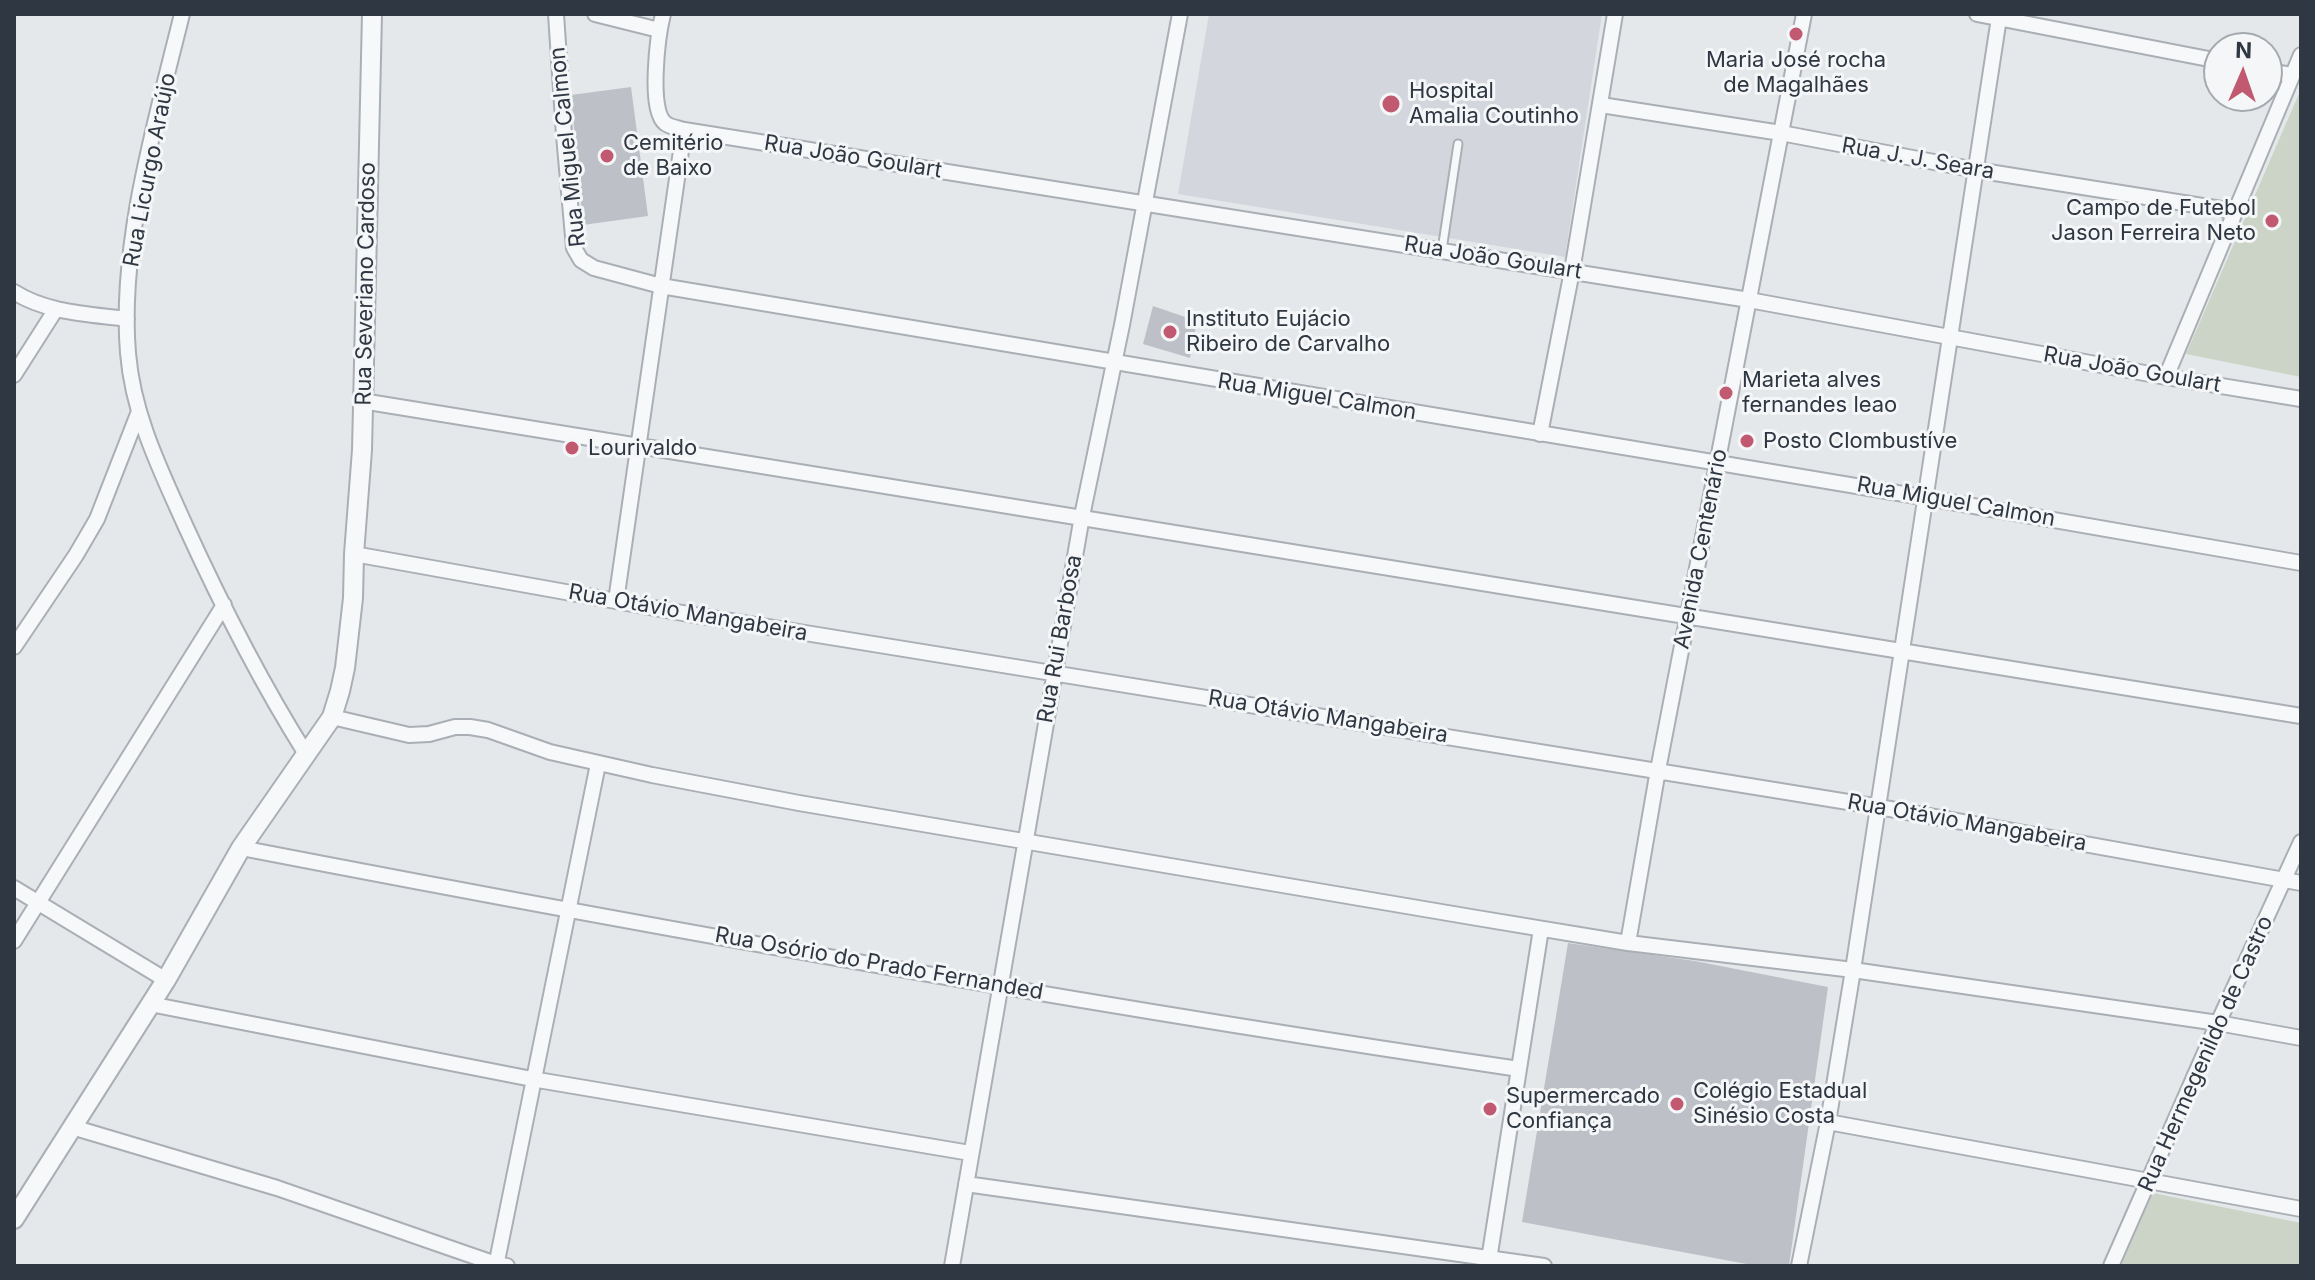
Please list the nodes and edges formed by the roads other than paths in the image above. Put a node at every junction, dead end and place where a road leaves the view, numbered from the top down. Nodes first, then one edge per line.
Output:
1 (182, 14) edge
2 (372, 14) edge
3 (556, 14) edge
4 (595, 14) edge
5 (663, 14) edge
6 (1180, 14) edge
7 (1615, 14) edge
8 (1804, 14) edge
9 (1977, 14) edge
10 (1999, 18) junction
11 (659, 30) junction
12 (2301, 55) edge
13 (2203, 58) edge
14 (2283, 74) edge
15 (2292, 75) junction
16 (1601, 105) junction
17 (684, 130) junction
18 (1781, 133) junction
19 (1458, 144) dead end
20 (1976, 170) junction
21 (1145, 202) junction
22 (2234, 211) junction
23 (1442, 250) junction
24 (1572, 271) junction
25 (661, 286) junction
26 (14, 292) edge
27 (1749, 300) junction
28 (56, 309) junction
29 (127, 319) junction
30 (1951, 337) junction
31 (1114, 363) junction
32 (14, 375) edge
33 (2166, 377) junction
34 (2301, 399) edge
35 (362, 401) junction
36 (138, 414) junction
37 (1540, 434) junction
38 (638, 445) junction
39 (1717, 462) junction
40 (1925, 496) junction
41 (1082, 516) junction
42 (354, 554) junction
43 (2301, 563) edge
44 (616, 601) junction
45 (224, 605) junction
46 (1688, 618) junction
47 (14, 647) edge
48 (1903, 651) junction
49 (1054, 673) junction
50 (2301, 716) edge
51 (332, 717) junction
52 (306, 754) junction
53 (598, 764) junction
54 (1658, 770) junction
55 (1879, 807) junction
56 (1026, 841) junction
57 (2301, 842) edge
58 (241, 848) junction
59 (2284, 881) junction
60 (2301, 883) edge
61 (14, 888) edge
62 (38, 904) junction
63 (567, 911) junction
64 (1541, 929) junction
65 (14, 941) edge
66 (1628, 943) junction
67 (1853, 970) junction
68 (166, 980) junction
69 (1002, 985) junction
70 (150, 1004) junction
71 (2218, 1023) junction
72 (2301, 1038) edge
73 (1519, 1069) junction
74 (532, 1079) junction
75 (1828, 1122) junction
76 (72, 1127) junction
77 (970, 1153) junction
78 (2150, 1180) junction
79 (966, 1184) junction
80 (2301, 1209) edge
81 (14, 1219) edge
82 (1489, 1263) edge
83 (500, 1265) edge
84 (952, 1266) edge
85 (1544, 1266) edge
86 (1799, 1266) edge
87 (2111, 1266) edge

1 - 29 street, Rua Licurgo Araújo
2 - 35 street, Rua Severiano Cardoso
3 - 25 street, Rua Miguel Calmon
4 - 11 street
5 - 11 street
6 - 21 street, Rua Rui Barbosa
7 - 16 street
8 - 18 street, Avenida Centenário
9 - 10 street
10 - 13 street
10 - 20 street
11 - 17 street
12 - 15 street
14 - 15 street
15 - 22 street
16 - 18 street, Rua J. J. Seara
16 - 24 street
17 - 21 street, Rua João Goulart
17 - 25 street
18 - 20 street, Rua J. J. Seara
18 - 27 street, Avenida Centenário
19 - 23 lane
20 - 22 street, Rua J. J. Seara
20 - 30 street
21 - 23 street, Rua João Goulart
21 - 31 street, Rua Rui Barbosa
22 - 33 street
23 - 24 street, Rua João Goulart
24 - 27 street, Rua João Goulart
24 - 37 street
25 - 31 street, Rua Miguel Calmon
25 - 38 street
26 - 28 street
27 - 30 street, Rua João Goulart
27 - 39 street, Avenida Centenário
28 - 29 street
28 - 32 street
29 - 36 street, Rua Licurgo Araújo
30 - 33 street, Rua João Goulart
30 - 40 street
31 - 37 street, Rua Miguel Calmon
31 - 41 street, Rua Rui Barbosa
33 - 34 street, Rua João Goulart
35 - 38 street
35 - 42 street, Rua Severiano Cardoso
36 - 45 street, Rua Licurgo Araújo
36 - 47 street
37 - 39 street, Rua Miguel Calmon
38 - 41 street
38 - 44 street
39 - 40 street, Rua Miguel Calmon
39 - 46 street, Avenida Centenário
40 - 43 street, Rua Miguel Calmon
40 - 48 street
41 - 46 street
41 - 49 street, Rua Rui Barbosa
42 - 44 street, Rua Otávio Mangabeira
42 - 51 street, Rua Severiano Cardoso
44 - 49 street, Rua Otávio Mangabeira
45 - 52 street, Rua Licurgo Araújo
45 - 62 street
46 - 48 street
46 - 54 street, Avenida Centenário
48 - 50 street
48 - 55 street
49 - 54 street, Rua Otávio Mangabeira
49 - 56 street, Rua Rui Barbosa
51 - 52 street
51 - 53 street
52 - 58 street
53 - 56 street
53 - 63 street
54 - 55 street, Rua Otávio Mangabeira
54 - 66 street, Avenida Centenário
55 - 59 street, Rua Otávio Mangabeira
55 - 67 street
56 - 64 street
56 - 69 street, Rua Rui Barbosa
57 - 59 street, Rua Hermegenildo de Castro
58 - 63 street, Rua Osório do Prado Fernanded
58 - 68 street
59 - 60 street, Rua Otávio Mangabeira
59 - 71 street, Rua Hermegenildo de Castro
61 - 62 street
62 - 65 street
62 - 68 street
63 - 69 street, Rua Osório do Prado Fernanded
63 - 74 street
64 - 66 street
64 - 73 street
66 - 67 street
67 - 71 street
67 - 75 street
68 - 70 street
69 - 73 street, Rua Osório do Prado Fernanded
69 - 77 street, Rua Rui Barbosa
70 - 74 street
70 - 76 street
71 - 72 street
71 - 78 street, Rua Hermegenildo de Castro
73 - 82 street
74 - 77 street
74 - 83 street
75 - 78 street
75 - 86 street
76 - 81 street
76 - 83 street
77 - 79 street, Rua Rui Barbosa
78 - 80 street
78 - 87 street, Rua Hermegenildo de Castro
79 - 82 street
79 - 84 street, Rua Rui Barbosa
82 - 85 street

